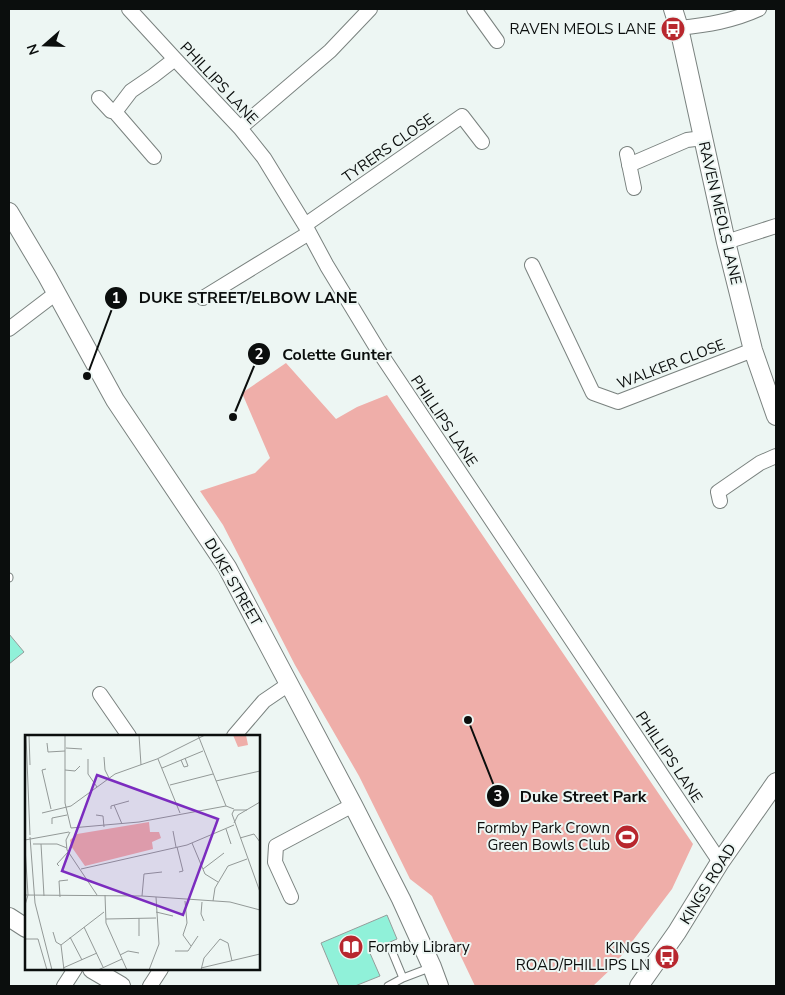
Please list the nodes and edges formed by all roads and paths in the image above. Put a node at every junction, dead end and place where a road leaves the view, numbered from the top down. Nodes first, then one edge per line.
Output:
1 (129, 9) edge
2 (370, 9) edge
3 (474, 9) edge
4 (673, 9) edge
5 (759, 9) edge
6 (679, 28) junction
7 (497, 41) dead end
8 (174, 59) junction
9 (99, 98) dead end
10 (115, 112) junction
11 (240, 128) junction
12 (703, 138) junction
13 (482, 142) dead end
14 (154, 157) dead end
15 (634, 188) dead end
16 (9, 212) edge
17 (776, 226) edge
18 (307, 229) junction
19 (726, 242) junction
20 (532, 265) dead end
21 (55, 294) junction
22 (203, 298) dead end
23 (9, 329) edge
24 (753, 350) junction
25 (776, 416) edge
26 (776, 456) edge
27 (720, 501) dead end
28 (289, 684) junction
29 (100, 694) dead end
30 (126, 735) edge
31 (235, 735) edge
32 (776, 782) edge
33 (353, 805) junction
34 (720, 862) junction
35 (291, 897) dead end
36 (9, 916) edge
37 (25, 927) edge
38 (391, 950) dead end
39 (432, 967) junction
40 (74, 970) edge
41 (94, 970) edge
42 (160, 970) edge
43 (403, 978) junction
44 (64, 986) edge
45 (121, 986) edge
46 (150, 986) edge
47 (388, 986) edge
48 (438, 986) edge
49 (445, 986) edge
50 (639, 986) edge

1 - 8 street, PHILLIPS LANE
2 - 11 street
3 - 7 street
4 - 6 street, RAVEN MEOLS LANE
5 - 6 street
6 - 12 street, RAVEN MEOLS LANE
8 - 10 street
8 - 11 street, PHILLIPS LANE
9 - 10 street
10 - 14 street
11 - 18 street, PHILLIPS LANE
12 - 15 street
12 - 19 street, RAVEN MEOLS LANE
13 - 18 street, TYRERS CLOSE
16 - 21 street, DUKE STREET
17 - 19 street
18 - 22 street
18 - 34 street, PHILLIPS LANE
19 - 24 street, RAVEN MEOLS LANE
20 - 24 street, WALKER CLOSE
21 - 23 street
21 - 28 street, DUKE STREET
24 - 25 street, RAVEN MEOLS LANE
26 - 27 street
28 - 31 street
28 - 33 street, DUKE STREET
29 - 30 street
32 - 34 street, KINGS ROAD
33 - 35 street
33 - 39 street, DUKE STREET
34 - 50 street, KINGS ROAD
36 - 37 street
38 - 43 lane
39 - 43 lane
39 - 48 street, DUKE STREET
39 - 49 street, DUKE STREET
40 - 44 street
41 - 45 street
42 - 46 street
43 - 47 lane

